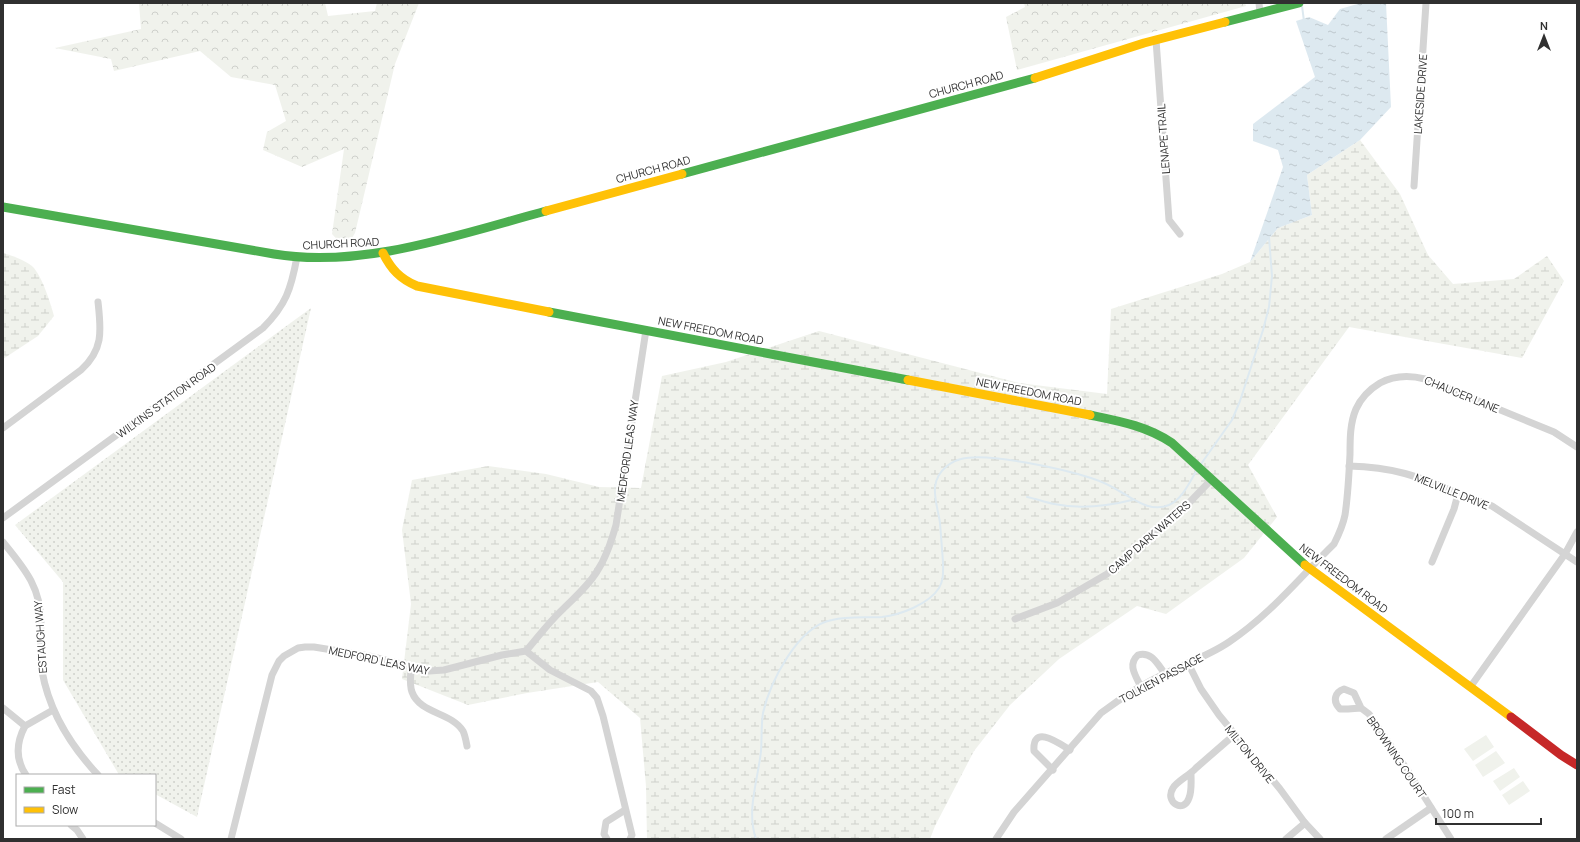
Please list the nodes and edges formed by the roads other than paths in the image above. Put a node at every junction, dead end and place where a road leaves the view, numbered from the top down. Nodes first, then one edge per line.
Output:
1 (1259, 3) edge
2 (1299, 3) edge
3 (1426, 3) edge
4 (1260, 13) junction
5 (1156, 40) junction
6 (1414, 186) dead end
7 (3, 207) edge
8 (1180, 234) dead end
9 (383, 253) junction
10 (297, 257) junction
11 (98, 302) dead end
12 (646, 330) junction
13 (3, 428) edge
14 (1577, 446) edge
15 (1349, 466) junction
16 (1210, 477) junction
17 (1458, 494) junction
18 (3, 518) edge
19 (1577, 532) edge
20 (3, 542) edge
21 (1565, 554) junction
22 (1432, 562) dead end
23 (1577, 562) edge
24 (1309, 569) junction
25 (1015, 619) dead end
26 (526, 651) junction
27 (1188, 663) junction
28 (411, 667) junction
29 (1165, 674) junction
30 (1471, 686) junction
31 (1141, 687) junction
32 (3, 708) edge
33 (1361, 708) dead end
34 (53, 710) junction
35 (25, 726) junction
36 (1234, 735) junction
37 (467, 746) dead end
38 (1070, 750) junction
39 (1577, 765) edge
40 (1053, 770) junction
41 (25, 774) edge
42 (97, 774) edge
43 (1191, 774) dead end
44 (1431, 808) junction
45 (625, 810) junction
46 (1305, 823) junction
47 (156, 825) edge
48 (72, 826) edge
49 (83, 839) edge
50 (181, 839) edge
51 (231, 839) edge
52 (607, 839) edge
53 (630, 839) edge
54 (996, 839) edge
55 (1286, 839) edge
56 (1320, 839) edge
57 (1386, 839) edge
58 (1451, 839) edge

1 - 4 street
2 - 4 main road, CHURCH ROAD
3 - 6 street, LAKESIDE DRIVE
4 - 5 main road, CHURCH ROAD
5 - 8 street, LENAPE TRAIL
5 - 9 main road, CHURCH ROAD
7 - 10 main road, CHURCH ROAD
9 - 10 main road, CHURCH ROAD
9 - 12 main road, NEW FREEDOM ROAD
10 - 18 street, WILKINS STATION ROAD
11 - 13 street
12 - 16 main road, NEW FREEDOM ROAD
12 - 26 street, MEDFORD LEAS WAY
14 - 15 street, CHAUCER LANE
15 - 17 street, MELVILLE DRIVE
15 - 24 street, CHAUCER LANE
16 - 24 main road, NEW FREEDOM ROAD
16 - 25 street, CAMP DARK WATERS
17 - 21 street, MELVILLE DRIVE
17 - 22 street
19 - 21 street
20 - 34 street, ESTAUGH WAY
21 - 23 street, MELVILLE DRIVE
21 - 30 street
24 - 27 street, TOLKIEN PASSAGE
24 - 30 main road, NEW FREEDOM ROAD
26 - 28 street, MEDFORD LEAS WAY
26 - 45 street
27 - 29 street, TOLKIEN PASSAGE
27 - 36 street, MILTON DRIVE
28 - 37 street
28 - 51 street, MEDFORD LEAS WAY
29 - 31 street, TOLKIEN PASSAGE
29 - 31 street
30 - 39 main road, NEW FREEDOM ROAD
31 - 38 street, TOLKIEN PASSAGE
32 - 35 street
33 - 44 street, BROWNING COURT
34 - 35 street
34 - 42 street, ESTAUGH WAY
35 - 41 street
36 - 43 street
36 - 46 street, MILTON DRIVE
38 - 40 street, TOLKIEN PASSAGE
38 - 40 street
40 - 54 street, TOLKIEN PASSAGE
44 - 57 street
44 - 58 street, BROWNING COURT
45 - 52 street
45 - 53 street
46 - 55 street
46 - 56 street, MILTON DRIVE
47 - 50 street
48 - 49 street

